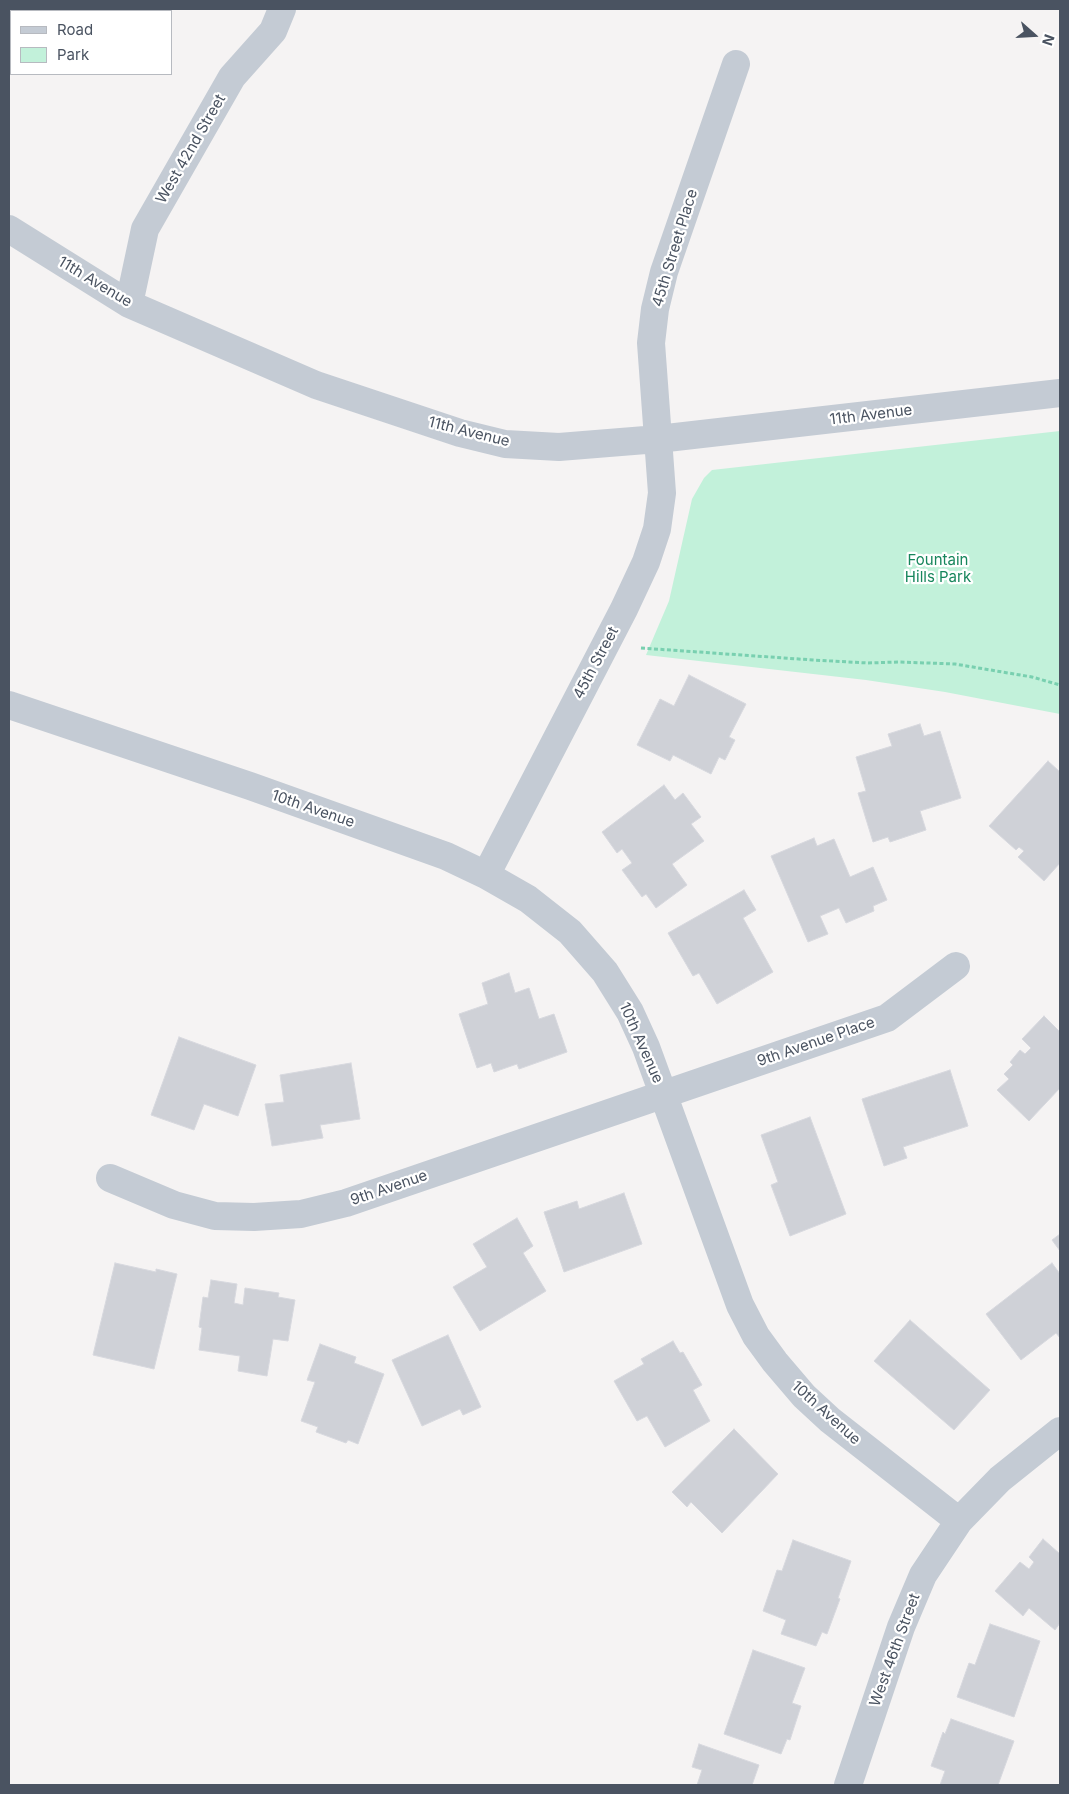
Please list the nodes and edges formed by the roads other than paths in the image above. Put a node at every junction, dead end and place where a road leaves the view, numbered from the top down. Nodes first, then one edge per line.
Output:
1 (282, 9) edge
2 (736, 64) dead end
3 (9, 229) edge
4 (129, 304) junction
5 (1060, 393) edge
6 (658, 439) junction
7 (9, 705) edge
8 (486, 874) junction
9 (956, 966) dead end
10 (663, 1094) junction
11 (110, 1178) dead end
12 (1060, 1431) edge
13 (959, 1522) junction
14 (848, 1785) edge

1 - 4 street, West 42nd Street
2 - 6 street, 45th Street Place
3 - 4 street, 11th Avenue
4 - 6 street, 11th Avenue
5 - 6 street, 11th Avenue
6 - 8 street, 45th Street
7 - 8 street, 10th Avenue
8 - 10 street, 10th Avenue
9 - 10 street, 9th Avenue Place
10 - 11 street, 9th Avenue
10 - 13 street, 10th Avenue
12 - 13 street, West 46th Street
13 - 14 street, West 46th Street

